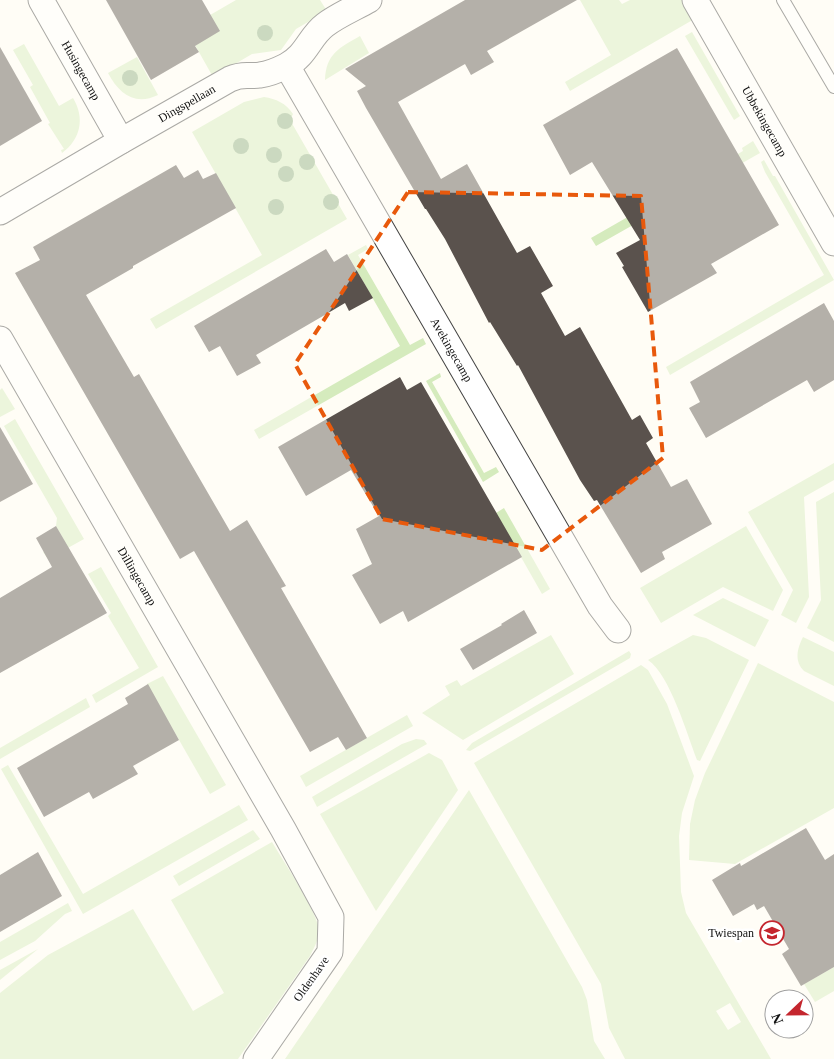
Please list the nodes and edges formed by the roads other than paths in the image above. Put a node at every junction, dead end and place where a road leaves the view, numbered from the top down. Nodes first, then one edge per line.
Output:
1 (41, 0) edge
2 (369, 0) edge
3 (695, 0) edge
4 (783, 0) edge
5 (287, 66) junction
6 (834, 87) edge
7 (121, 141) junction
8 (0, 212) edge
9 (827, 214) edge
10 (834, 243) edge
11 (0, 339) edge
12 (618, 630) dead end
13 (274, 813) joint
14 (256, 1059) edge

1 - 7 street, Husingecamp
2 - 5 street, Dingspellaan
3 - 9 street, Ubbekingecamp
4 - 6 lane
5 - 7 street, Dingspellaan
5 - 12 street, Avekingecamp
7 - 8 street, Dingspellaan
9 - 10 street, Ubbekingecamp
11 - 13 street, Dillingecamp
13 - 14 street, Oldenhave

